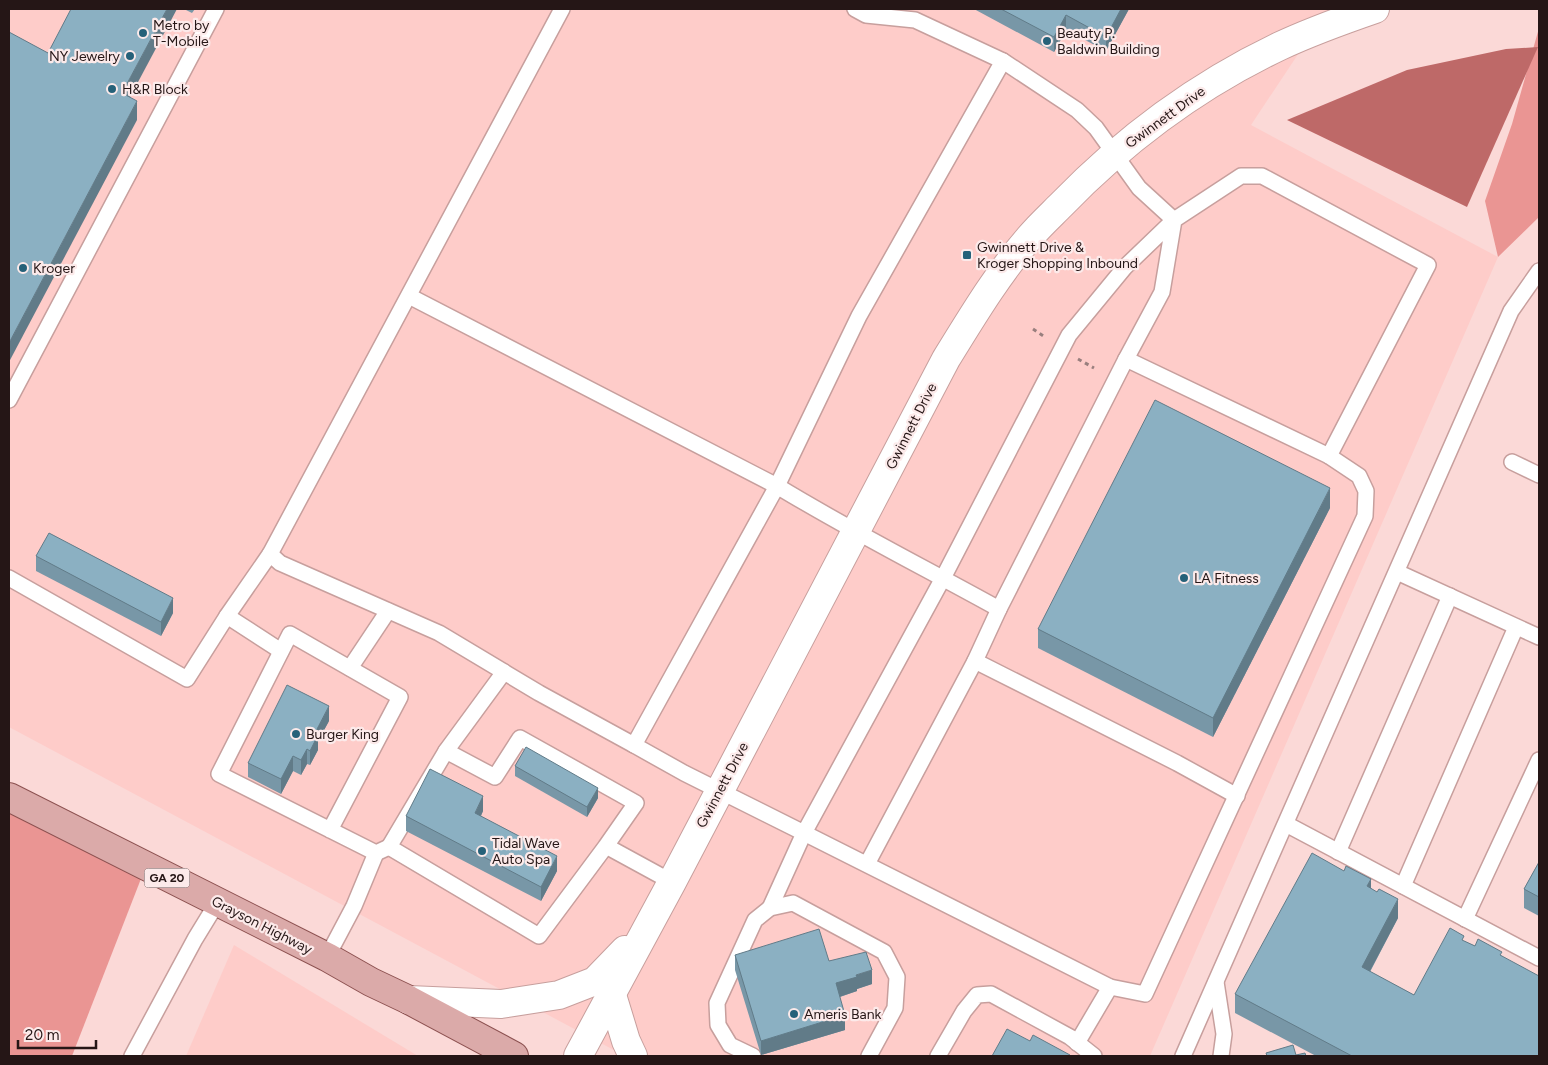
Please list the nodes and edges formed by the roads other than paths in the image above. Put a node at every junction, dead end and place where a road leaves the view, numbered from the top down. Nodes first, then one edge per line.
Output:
1 (216, 9) edge
2 (562, 9) edge
3 (855, 9) edge
4 (1375, 9) edge
5 (1332, 16) edge
6 (1004, 61) junction
7 (1114, 154) junction
8 (1174, 220) junction
9 (1538, 277) edge
10 (409, 296) junction
11 (1126, 359) junction
12 (9, 400) edge
13 (1329, 456) junction
14 (1512, 462) dead end
15 (1539, 474) edge
16 (777, 486) junction
17 (857, 531) junction
18 (270, 554) junction
19 (1397, 572) junction
20 (9, 578) edge
21 (943, 578) junction
22 (1450, 596) junction
23 (999, 609) junction
24 (388, 611) junction
25 (227, 616) junction
26 (1516, 627) junction
27 (1539, 637) edge
28 (281, 651) junction
29 (975, 661) junction
30 (350, 668) junction
31 (504, 672) junction
32 (634, 744) junction
33 (446, 751) junction
34 (1539, 760) edge
35 (719, 790) junction
36 (1237, 796) junction
37 (9, 797) edge
38 (1286, 824) junction
39 (330, 830) junction
40 (804, 833) junction
41 (606, 846) junction
42 (383, 850) junction
43 (1338, 852) junction
44 (867, 864) junction
45 (672, 882) junction
46 (1403, 886) junction
47 (217, 903) junction
48 (770, 908) junction
49 (1465, 918) junction
50 (648, 926) junction
51 (327, 957) junction
52 (1539, 958) edge
53 (1216, 982) junction
54 (1110, 988) junction
55 (612, 994) junction
56 (409, 1000) junction
57 (1077, 1043) junction
58 (132, 1056) edge
59 (514, 1056) edge
60 (578, 1056) edge
61 (633, 1056) edge
62 (753, 1056) edge
63 (869, 1056) edge
64 (938, 1056) edge
65 (1094, 1056) edge
66 (1183, 1056) edge
67 (1221, 1056) edge

1 - 12 lane
2 - 10 lane
3 - 6 lane
4 - 5 street, Gwinnett Drive
5 - 7 street, Gwinnett Drive
6 - 7 lane
6 - 16 lane
7 - 8 lane
7 - 17 street, Gwinnett Drive
8 - 11 lane
8 - 13 lane
8 - 21 lane
9 - 19 lane
10 - 16 lane
10 - 18 lane
11 - 13 lane
11 - 23 lane
13 - 36 lane
14 - 15 lane
16 - 17 lane
16 - 32 lane
17 - 21 lane
17 - 35 street, Gwinnett Drive
18 - 24 lane
18 - 25 lane
19 - 22 lane
19 - 38 lane
20 - 25 lane
21 - 23 lane
21 - 40 lane
22 - 26 lane
22 - 43 lane
23 - 29 lane
24 - 30 lane
24 - 31 lane
25 - 28 lane
26 - 27 lane
26 - 46 lane
28 - 30 lane
28 - 39 lane
29 - 36 lane
29 - 44 lane
30 - 39 lane
31 - 32 lane
31 - 33 lane
32 - 35 lane
33 - 41 lane
33 - 42 lane
34 - 49 lane
35 - 40 lane
35 - 45 street, Gwinnett Drive
36 - 54 lane
37 - 47 main road, Grayson Highway / GA 20
38 - 43 lane
38 - 53 lane
39 - 42 lane
40 - 44 lane
40 - 48 lane
41 - 42 lane
41 - 45 lane
42 - 51 lane
43 - 46 lane
44 - 54 lane
45 - 50 street, Gwinnett Drive
46 - 49 lane
47 - 51 main road, Grayson Highway / GA 20
47 - 58 lane
48 - 62 lane
48 - 63 lane
49 - 52 lane
50 - 55 street, Gwinnett Drive
50 - 56 street
51 - 56 main road, Grayson Highway / GA 20
53 - 66 lane
53 - 67 lane
54 - 57 lane
55 - 60 street, Gwinnett Drive
55 - 61 street
56 - 59 main road, Grayson Highway / GA 20
57 - 64 lane
57 - 65 lane

